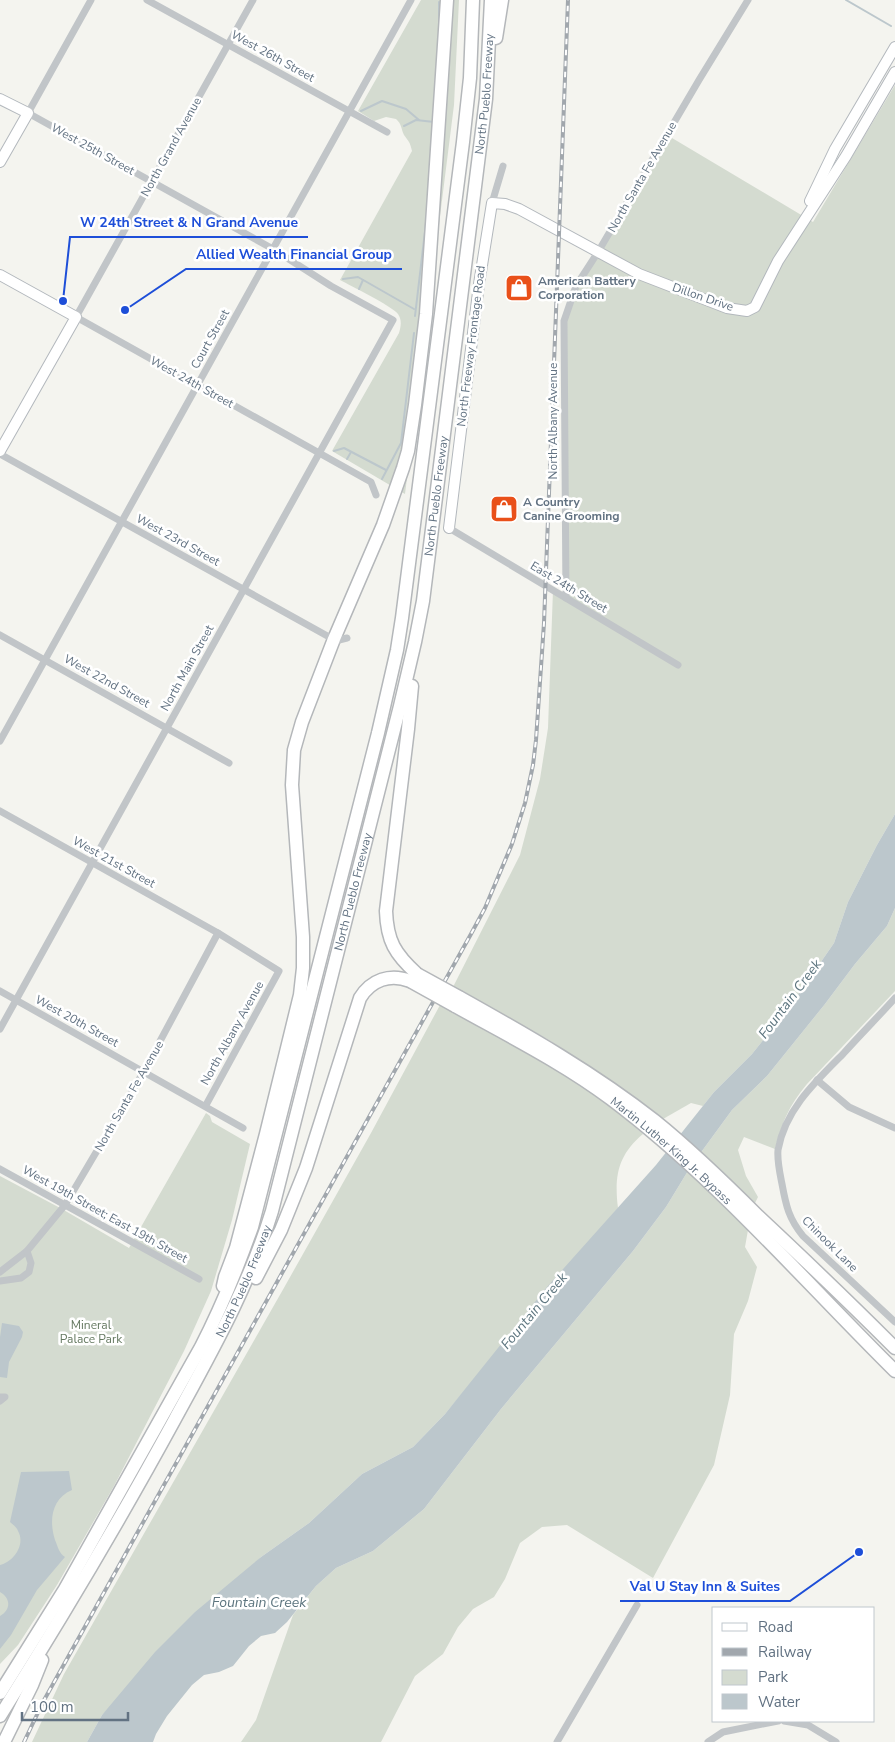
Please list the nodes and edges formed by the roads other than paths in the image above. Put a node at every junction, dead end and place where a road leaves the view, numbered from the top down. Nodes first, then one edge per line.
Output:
1 (91, 0) edge
2 (147, 0) edge
3 (253, 0) edge
4 (411, 0) edge
5 (447, 0) edge
6 (474, 0) edge
7 (491, 0) edge
8 (502, 0) edge
9 (748, 0) edge
10 (228, 44) junction
11 (895, 47) edge
12 (895, 72) edge
13 (0, 99) edge
14 (486, 99) junction
15 (349, 112) junction
16 (28, 113) junction
17 (387, 132) dead end
18 (0, 162) edge
19 (503, 166) dead end
20 (151, 182) junction
21 (492, 203) junction
22 (798, 230) junction
23 (273, 249) junction
24 (598, 252) junction
25 (0, 275) edge
26 (76, 318) junction
27 (394, 320) joint
28 (198, 385) junction
29 (0, 452) edge
30 (319, 453) junction
31 (376, 495) dead end
32 (122, 522) junction
33 (449, 528) joint
34 (244, 590) junction
35 (566, 598) junction
36 (0, 635) edge
37 (347, 638) dead end
38 (334, 639) junction
39 (415, 642) junction
40 (45, 660) junction
41 (678, 665) dead end
42 (166, 728) junction
43 (0, 740) edge
44 (229, 762) dead end
45 (0, 811) edge
46 (91, 862) junction
47 (218, 932) junction
48 (279, 971) joint
49 (413, 978) junction
50 (0, 991) edge
51 (895, 998) edge
52 (16, 1000) junction
53 (0, 1029) edge
54 (144, 1071) junction
55 (817, 1080) junction
56 (206, 1105) junction
57 (243, 1128) dead end
58 (895, 1128) edge
59 (0, 1169) edge
60 (708, 1174) junction
61 (64, 1207) junction
62 (27, 1251) junction
63 (0, 1272) edge
64 (200, 1279) dead end
65 (0, 1281) edge
66 (220, 1309) junction
67 (895, 1322) edge
68 (226, 1327) junction
69 (895, 1348) edge
70 (895, 1371) edge
71 (0, 1397) edge
72 (0, 1402) edge
73 (637, 1605) dead end
74 (51, 1636) junction
75 (19, 1662) junction
76 (0, 1682) edge
77 (0, 1693) edge
78 (0, 1716) edge
79 (773, 1722) edge
80 (789, 1722) edge
81 (4, 1742) edge
82 (557, 1742) edge
83 (708, 1742) edge
84 (836, 1742) edge

1 - 16 street
2 - 10 street, West 26th Street
3 - 10 street, North Grand Avenue
4 - 15 street, Court Street
5 - 38 highway
6 - 66 highway, North Pueblo Freeway
7 - 14 highway, North Pueblo Freeway
8 - 14 highway
9 - 24 street, North Santa Fe Avenue
10 - 15 street, West 26th Street
10 - 20 street, North Grand Avenue
11 - 22 street, Dillon Drive
12 - 22 street, Dillon Drive
13 - 16 street, West 25th Street
14 - 39 highway, North Pueblo Freeway
15 - 17 street, West 26th Street
15 - 23 street, Court Street
16 - 18 street
16 - 20 street, West 25th Street
19 - 21 street, North Freeway Frontage Road
20 - 23 street, West 25th Street
20 - 26 street, North Grand Avenue
21 - 24 street
21 - 33 street, North Freeway Frontage Road
22 - 24 street, Dillon Drive
23 - 27 street, West 25th Street
23 - 28 street, Court Street
24 - 35 street, North Albany Avenue
25 - 26 street, West 24th Street
26 - 28 street, West 24th Street
26 - 29 street, North Grand Avenue
27 - 30 street, North Main Street
28 - 30 street, West 24th Street
28 - 32 street, Court Street
29 - 32 street, West 23rd Street
30 - 31 street, West 24th Street
30 - 34 street, North Main Street
32 - 34 street, West 23rd Street
32 - 40 street, Court Street
33 - 35 street, East 24th Street
34 - 38 street, West 23rd Street
34 - 42 street, North Main Street
35 - 41 street, East 24th Street
36 - 40 street, West 22nd Street
37 - 38 street
38 - 66 highway
39 - 49 highway, Martin Luther King Jr. Bypass
39 - 68 highway, North Pueblo Freeway
40 - 42 street, West 22nd Street
40 - 43 street, Court Street
42 - 44 street, West 22nd Street
42 - 46 street, North Main Street
45 - 46 street, West 21st Street
46 - 47 street, West 21st Street
46 - 52 street, North Main Street
47 - 48 street, West 21st Street
47 - 54 street, North Santa Fe Avenue
48 - 56 street, North Albany Avenue
49 - 60 highway, Martin Luther King Jr. Bypass, bridge
49 - 68 highway
50 - 52 street, West 20th Street
51 - 55 street, Chinook Lane
52 - 53 street, North Main Street
52 - 54 street, West 20th Street
54 - 56 street, West 20th Street
54 - 61 street, North Santa Fe Avenue
55 - 58 street
55 - 67 street, Chinook Lane
56 - 57 street, West 20th Street
59 - 61 street, West 19th Street; East 19th Street
60 - 69 highway, Martin Luther King Jr. Bypass
60 - 70 highway, Martin Luther King Jr. Bypass
61 - 62 street, North Santa Fe Avenue
61 - 64 street, West 19th Street; East 19th Street
62 - 63 street, North Santa Fe Avenue
62 - 65 street
66 - 75 highway, North Pueblo Freeway
68 - 74 highway, North Pueblo Freeway
71 - 72 street
73 - 82 street
74 - 78 highway, North Pueblo Freeway
74 - 81 highway
75 - 76 highway
75 - 77 highway, North Pueblo Freeway
79 - 83 street
80 - 84 street

